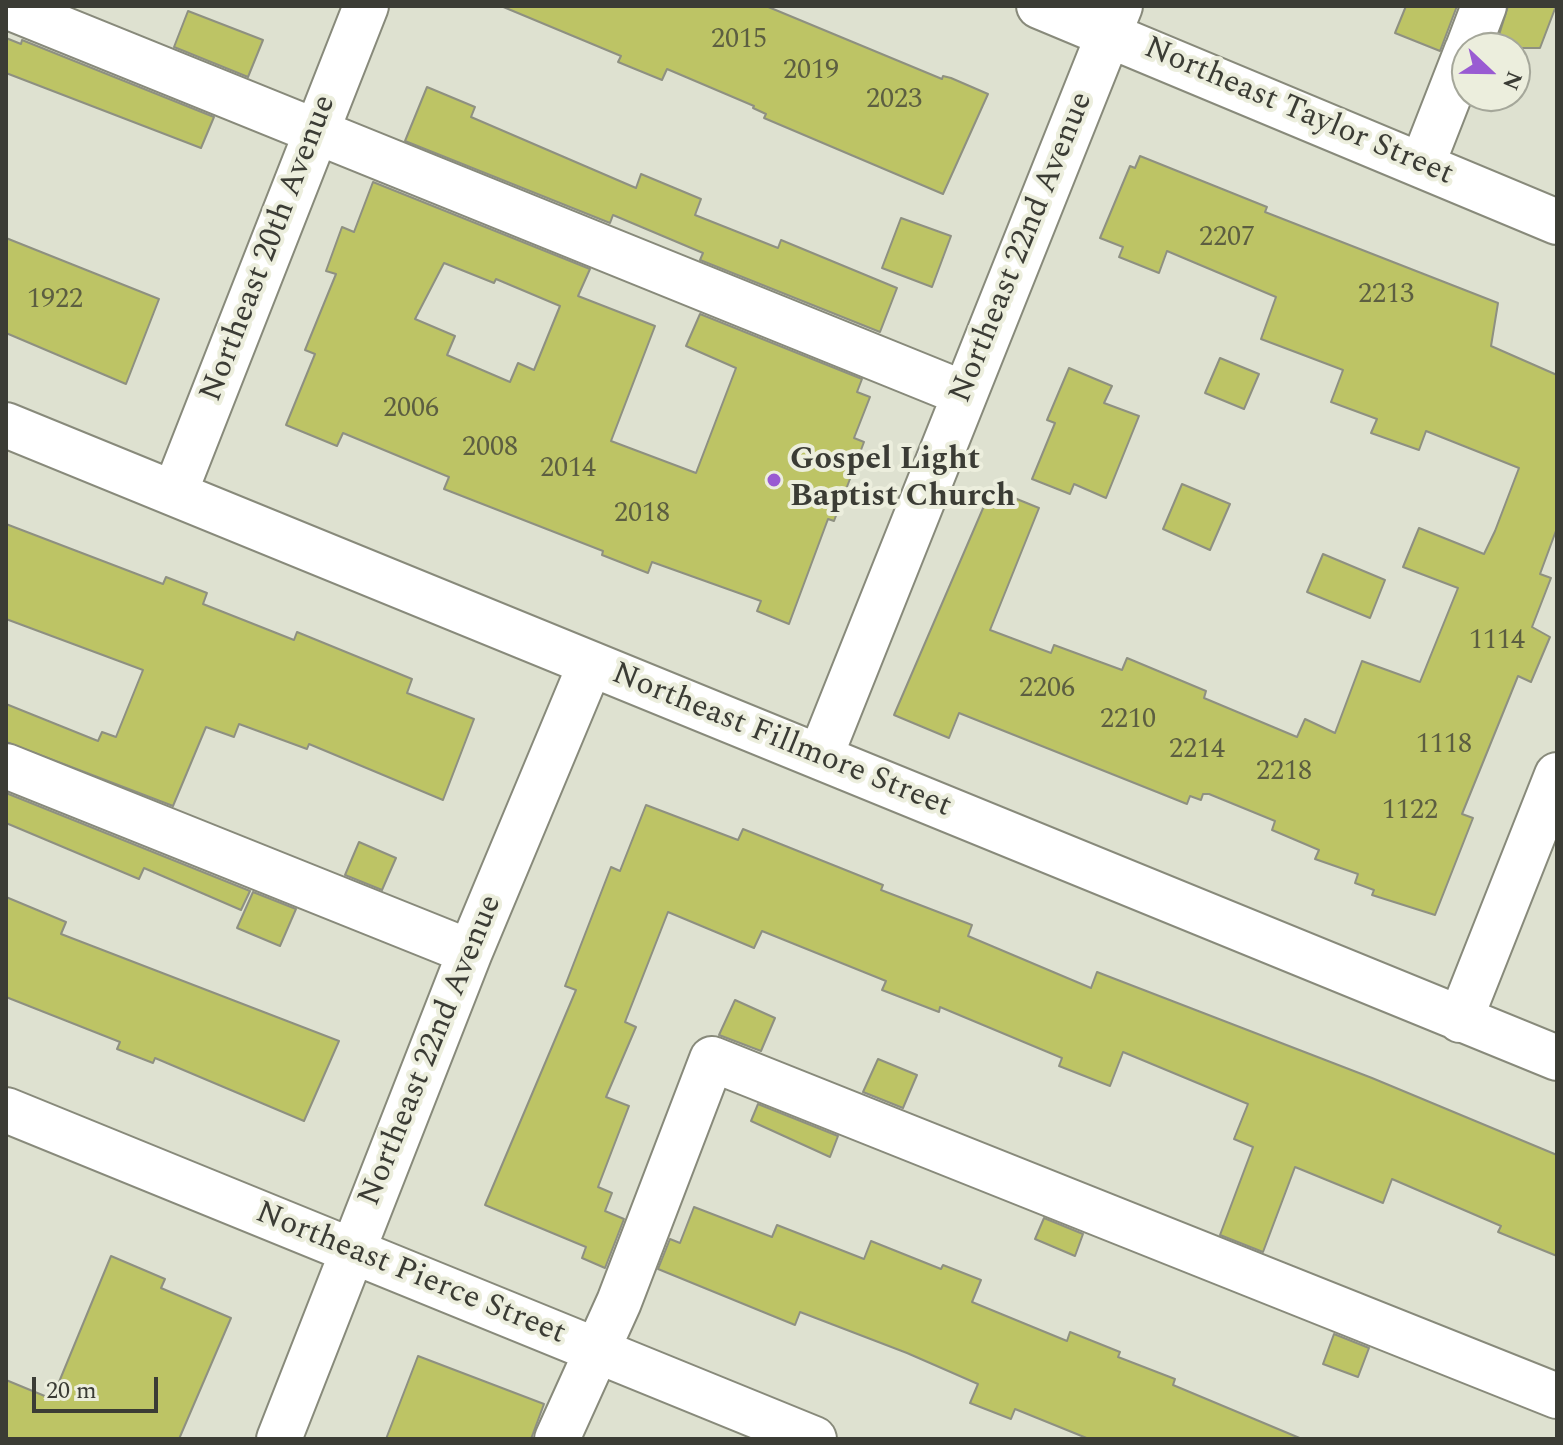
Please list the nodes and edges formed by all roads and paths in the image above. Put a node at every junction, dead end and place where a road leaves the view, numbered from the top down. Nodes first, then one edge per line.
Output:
1 (6, 6) edge
2 (366, 6) edge
3 (1039, 6) edge
4 (1484, 6) edge
5 (1114, 20) edge
6 (1474, 32) edge
7 (1451, 90) edge
8 (316, 130) junction
9 (1422, 165) junction
10 (1557, 222) edge
11 (965, 394) junction
12 (6, 425) edge
13 (175, 492) junction
14 (590, 665) junction
15 (820, 757) junction
16 (6, 766) edge
17 (1557, 775) edge
18 (470, 952) junction
19 (1460, 1020) junction
20 (1557, 1058) edge
21 (6, 1110) edge
22 (352, 1252) junction
23 (596, 1351) junction
24 (1557, 1396) edge
25 (279, 1439) edge
26 (557, 1439) edge
27 (814, 1439) edge

1 - 8 street
2 - 8 street, Northeast 20th Avenue
3 - 5 street, Northeast Taylor Street
4 - 6 street
5 - 9 street, Northeast Taylor Street
5 - 11 street, Northeast 22nd Avenue
7 - 9 street
8 - 11 street
8 - 13 street, Northeast 20th Avenue
9 - 10 street, Northeast Taylor Street
11 - 15 street, Northeast 22nd Avenue
12 - 13 street, Northeast Fillmore Street
13 - 14 street, Northeast Fillmore Street
14 - 15 street, Northeast Fillmore Street
14 - 18 street, Northeast 22nd Avenue
15 - 19 street, Northeast Fillmore Street
16 - 18 street
17 - 19 street
18 - 22 street, Northeast 22nd Avenue
19 - 20 street, Northeast Fillmore Street
21 - 22 street, Northeast Pierce Street
22 - 23 street, Northeast Pierce Street
22 - 25 street, Northeast 22nd Avenue
23 - 24 street
23 - 26 street
23 - 27 street, Northeast Pierce Street

